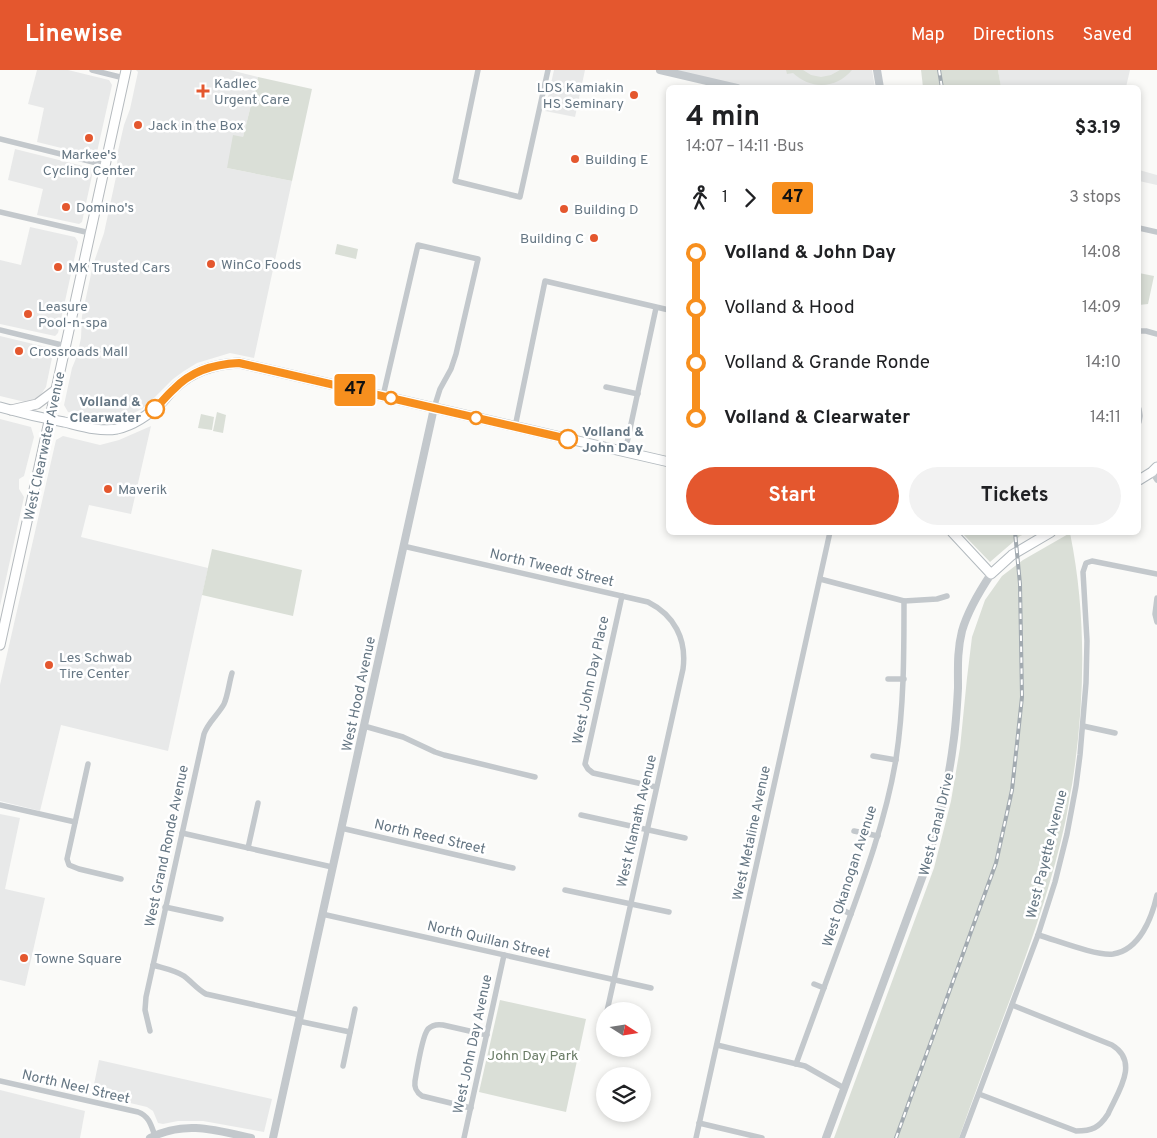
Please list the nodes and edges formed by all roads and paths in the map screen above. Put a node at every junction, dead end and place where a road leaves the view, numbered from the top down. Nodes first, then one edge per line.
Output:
1 (92, 70) edge
2 (478, 70) edge
3 (548, 70) edge
4 (660, 70) edge
5 (877, 70) edge
6 (125, 74) edge
7 (724, 85) edge
8 (880, 85) edge
9 (0, 139) edge
10 (105, 165) junction
11 (0, 212) edge
12 (1141, 228) edge
13 (1157, 232) edge
14 (90, 233) junction
15 (656, 308) junction
16 (666, 310) edge
17 (0, 330) edge
18 (1141, 331) edge
19 (1157, 334) edge
20 (66, 346) junction
21 (606, 387) dead end
22 (56, 389) junction
23 (638, 394) junction
24 (383, 396) junction
25 (0, 407) edge
26 (434, 408) junction
27 (11, 410) junction
28 (50, 420) junction
29 (515, 427) junction
30 (625, 452) junction
31 (666, 461) edge
32 (1155, 473) edge
33 (1141, 479) edge
34 (829, 535) edge
35 (955, 535) edge
36 (1046, 535) edge
37 (403, 546) junction
38 (991, 574) junction
39 (1157, 574) edge
40 (820, 579) junction
41 (622, 596) junction
42 (947, 596) dead end
43 (1157, 598) edge
44 (904, 601) junction
45 (1157, 622) edge
46 (681, 636) joint
47 (0, 645) edge
48 (232, 673) dead end
49 (888, 679) dead end
50 (904, 679) junction
51 (364, 726) junction
52 (1083, 726) junction
53 (1115, 733) dead end
54 (873, 756) dead end
55 (896, 760) junction
56 (88, 764) dead end
57 (535, 777) dead end
58 (656, 787) junction
59 (258, 803) dead end
60 (0, 805) edge
61 (581, 815) dead end
62 (75, 822) junction
63 (341, 828) junction
64 (647, 829) junction
65 (854, 831) dead end
66 (182, 833) junction
67 (878, 836) junction
68 (685, 838) dead end
69 (248, 848) junction
70 (332, 867) junction
71 (514, 868) dead end
72 (121, 879) dead end
73 (565, 890) dead end
74 (1157, 895) edge
75 (630, 904) junction
76 (165, 907) junction
77 (838, 908) dead end
78 (669, 912) dead end
79 (322, 914) junction
80 (852, 914) junction
81 (221, 919) dead end
82 (1038, 934) junction
83 (504, 955) junction
84 (153, 966) junction
85 (614, 980) junction
86 (814, 984) dead end
87 (651, 988) dead end
88 (824, 988) junction
89 (609, 1002) edge
90 (1012, 1005) junction
91 (355, 1009) dead end
92 (299, 1018) junction
93 (150, 1031) dead end
94 (350, 1032) junction
95 (487, 1035) junction
96 (717, 1045) junction
97 (796, 1064) junction
98 (343, 1066) dead end
99 (0, 1081) edge
100 (844, 1088) junction
101 (979, 1094) junction
102 (471, 1108) junction
103 (699, 1123) junction
104 (153, 1137) edge
105 (251, 1138) edge
106 (272, 1138) edge
107 (464, 1138) edge
108 (696, 1138) edge
109 (762, 1138) edge
110 (826, 1138) edge
111 (962, 1138) edge

1 - 6 street
2 - 3 street
4 - 7 street
5 - 8 street
6 - 10 main road, West Clearwater Avenue
9 - 10 street
10 - 14 main road, West Clearwater Avenue
11 - 14 street
12 - 13 street
14 - 20 main road, West Clearwater Avenue
15 - 16 street
15 - 23 street
15 - 29 street
17 - 20 street
18 - 19 street
20 - 22 main road, West Clearwater Avenue
21 - 23 street
22 - 27 main road
22 - 28 main road, West Clearwater Avenue
23 - 30 street
24 - 26 main road
24 - 26 street, West Hood Avenue
24 - 28 main road
25 - 27 main road
26 - 29 main road
26 - 37 street, West Hood Avenue
27 - 28 main road
28 - 47 main road, West Clearwater Avenue
29 - 30 main road
30 - 31 main road
32 - 33 main road
34 - 40 street, West Metaline Avenue
35 - 38 main road
36 - 38 main road, West Canal Drive
37 - 41 street, North Tweedt Street
37 - 51 street, West Hood Avenue
38 - 100 street, West Canal Drive
39 - 52 street, West Payette Avenue
40 - 44 street
40 - 96 street, West Metaline Avenue
41 - 46 street, North Tweedt Street
41 - 58 street, West John Day Place
42 - 44 street
43 - 45 street
44 - 50 street, West Okanogan Avenue
46 - 58 street, West Klamath Avenue
48 - 66 street, West Grand Ronde Avenue
49 - 50 street
50 - 55 street, West Okanogan Avenue
51 - 57 street
51 - 63 street, West Hood Avenue
52 - 53 street
52 - 82 street, West Payette Avenue
54 - 55 street
55 - 67 street, West Okanogan Avenue
56 - 62 street
58 - 64 street, West Klamath Avenue
59 - 69 street
60 - 62 street
61 - 64 street
62 - 72 street
63 - 70 street, West Hood Avenue
63 - 71 street, North Reed Street
64 - 68 street
64 - 75 street, West Klamath Avenue
65 - 67 street
66 - 69 street
66 - 76 street, West Grand Ronde Avenue
67 - 80 street, West Okanogan Avenue
69 - 70 street
70 - 79 street, West Hood Avenue
73 - 75 street
74 - 82 street
75 - 78 street
75 - 85 street, West Klamath Avenue
76 - 81 street
76 - 84 street, West Grand Ronde Avenue
77 - 80 street
79 - 83 street, North Quillan Street
79 - 92 street, West Hood Avenue
80 - 88 street, West Okanogan Avenue
82 - 90 street, West Payette Avenue
83 - 85 street, North Quillan Street
83 - 95 street, West John Day Avenue
84 - 92 street
84 - 93 street, West Grand Ronde Avenue
85 - 87 street, North Quillan Street
85 - 89 street, West Klamath Avenue
86 - 88 street
88 - 97 street, West Okanogan Avenue
90 - 101 street, West Payette Avenue
90 - 101 street
91 - 94 street
92 - 94 street
92 - 106 street, West Hood Avenue
94 - 98 street
95 - 102 street, West John Day Avenue
95 - 102 street
96 - 97 street
96 - 103 street, West Metaline Avenue
97 - 100 street
99 - 104 street, North Neel Street
100 - 110 street, West Canal Drive
101 - 111 street, West Payette Avenue
102 - 107 street, West John Day Avenue
103 - 108 street, West Metaline Avenue
103 - 109 street
104 - 105 street, North Neel Street

